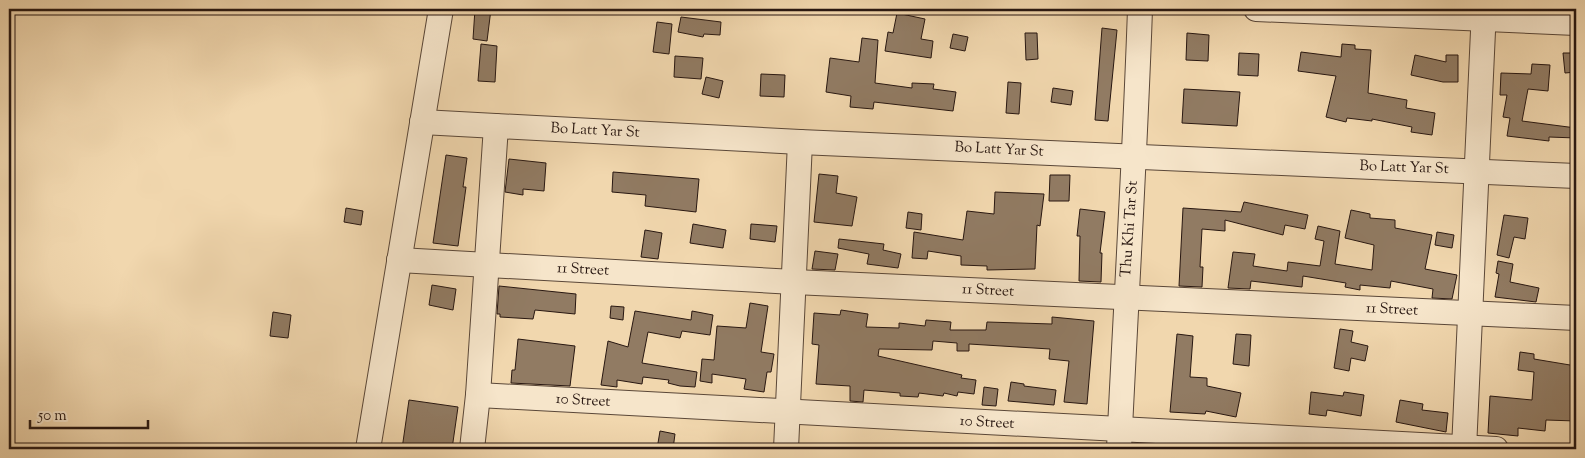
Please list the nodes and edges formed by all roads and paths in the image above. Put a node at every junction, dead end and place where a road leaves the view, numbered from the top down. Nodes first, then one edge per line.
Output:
1 (441, 9) edge
2 (1140, 9) edge
3 (1256, 9) edge
4 (1484, 14) edge
5 (1576, 23) edge
6 (422, 122) junction
7 (496, 126) junction
8 (800, 142) junction
9 (1135, 156) junction
10 (1477, 172) junction
11 (1576, 176) edge
12 (399, 260) junction
13 (487, 265) junction
14 (794, 282) junction
15 (1125, 297) junction
16 (1470, 313) junction
17 (1576, 318) edge
18 (478, 394) junction
19 (788, 413) junction
20 (1120, 440) edge
21 (1464, 448) edge
22 (368, 449) edge
23 (472, 449) edge
24 (786, 449) edge
25 (1496, 449) edge

1 - 6 street
2 - 9 street, Thu Khi Tar St
3 - 4 street
4 - 5 street
4 - 10 street
6 - 7 street, Bo Latt Yar St
6 - 12 street
7 - 8 street, Bo Latt Yar St
7 - 13 street
8 - 9 street, Bo Latt Yar St
8 - 14 street
9 - 10 street, Bo Latt Yar St
9 - 15 street, Thu Khi Tar St
10 - 11 street, Bo Latt Yar St
10 - 16 street
12 - 13 street, 11 Street
12 - 22 street
13 - 14 street, 11 Street
13 - 18 street
14 - 15 street, 11 Street
14 - 19 street
15 - 16 street, 11 Street
15 - 20 street, Thu Khi Tar St
16 - 17 street, 11 Street
16 - 21 street
18 - 19 street, 10 Street
18 - 23 street
19 - 20 street, 10 Street
19 - 24 street
20 - 21 street, 10 Street
21 - 25 street, 10 Street

